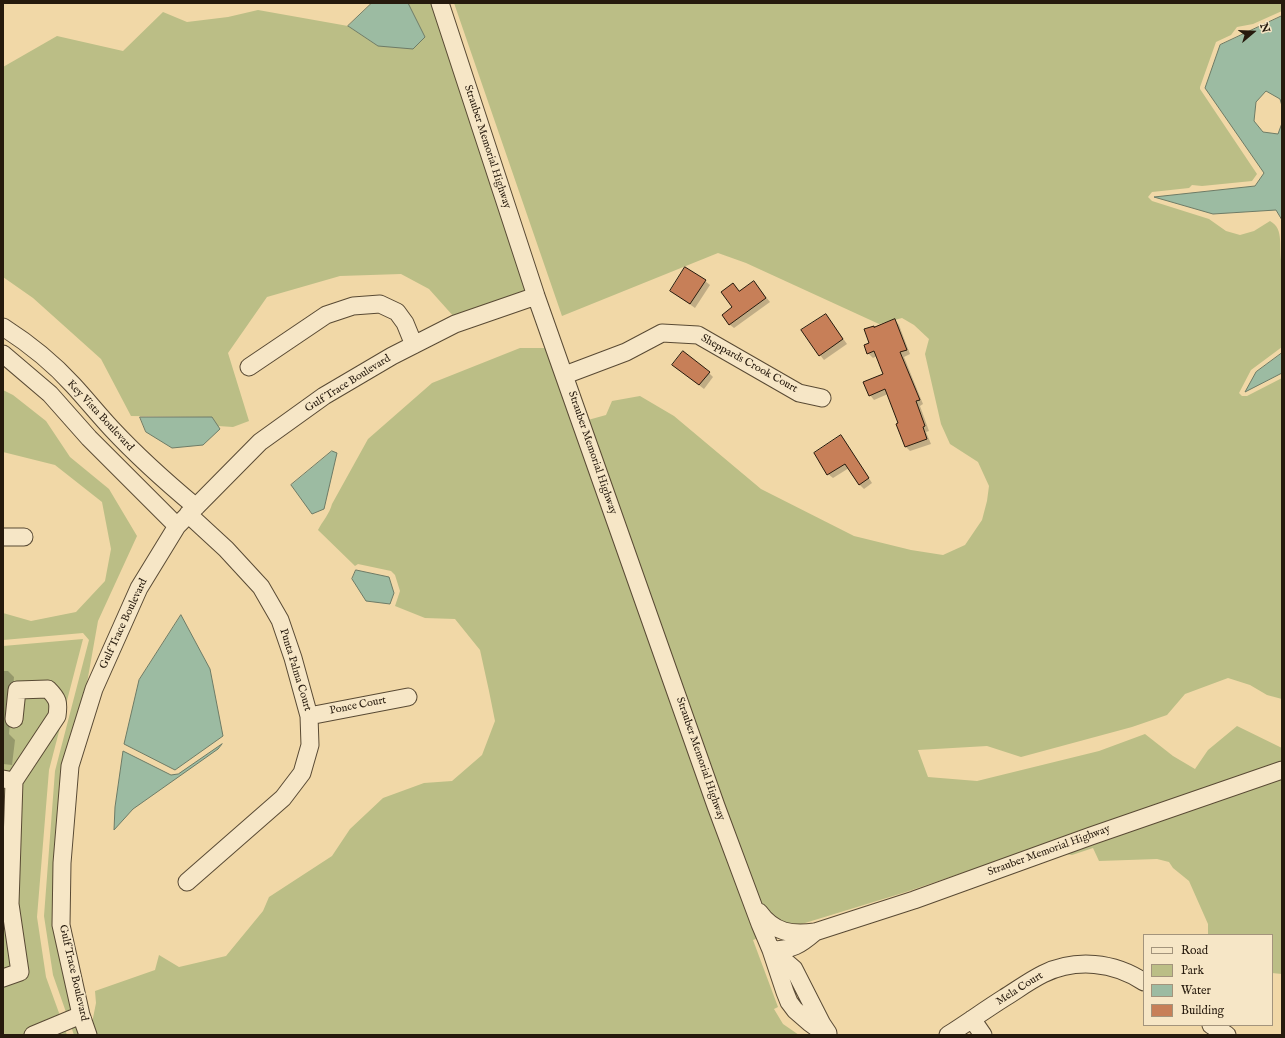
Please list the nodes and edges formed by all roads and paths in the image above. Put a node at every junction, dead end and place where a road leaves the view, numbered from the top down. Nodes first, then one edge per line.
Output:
1 (440, 3) edge
2 (536, 296) junction
3 (3, 326) edge
4 (414, 345) junction
5 (3, 354) edge
6 (248, 367) dead end
7 (565, 375) junction
8 (822, 398) dead end
9 (187, 516) junction
10 (3, 537) edge
11 (24, 537) dead end
12 (408, 697) dead end
13 (309, 716) junction
14 (14, 719) dead end
15 (1282, 770) edge
16 (9, 780) edge
17 (187, 882) dead end
18 (752, 901) junction
19 (7, 904) edge
20 (815, 932) junction
21 (797, 946) junction
22 (772, 950) junction
23 (794, 969) junction
24 (3, 978) edge
25 (1143, 981) edge
26 (808, 997) junction
27 (792, 1006) junction
28 (81, 1014) junction
29 (972, 1019) junction
30 (1213, 1026) edge
31 (828, 1033) edge
32 (33, 1035) edge
33 (88, 1035) edge
34 (948, 1035) edge
35 (983, 1035) edge
36 (1227, 1035) edge

1 - 2 street, Strauber Memorial Highway
2 - 4 street, Gulf Trace Boulevard
2 - 7 street, Strauber Memorial Highway
3 - 9 street, Key Vista Boulevard
4 - 6 street
4 - 9 street, Gulf Trace Boulevard
5 - 9 street, Key Vista Boulevard
7 - 8 street, Sheppards Crook Court
7 - 18 street, Strauber Memorial Highway
9 - 13 street, Punta Palma Court
9 - 28 street, Gulf Trace Boulevard
10 - 11 street
12 - 13 street, Ponce Court
13 - 17 street, Punta Palma Court
14 - 16 street
15 - 20 street, Strauber Memorial Highway
16 - 19 street
18 - 20 street, Strauber Memorial Highway
18 - 22 street, Strauber Memorial Highway
19 - 24 street
20 - 21 street, Strauber Memorial Highway
21 - 22 street, Strauber Memorial Highway
21 - 23 street
22 - 23 street
22 - 27 street
23 - 26 street
25 - 29 street, Mela Court
26 - 27 street
26 - 31 street
27 - 31 street
28 - 32 street
28 - 33 street, Gulf Trace Boulevard
29 - 34 street, Mela Court
29 - 35 street
30 - 36 street

